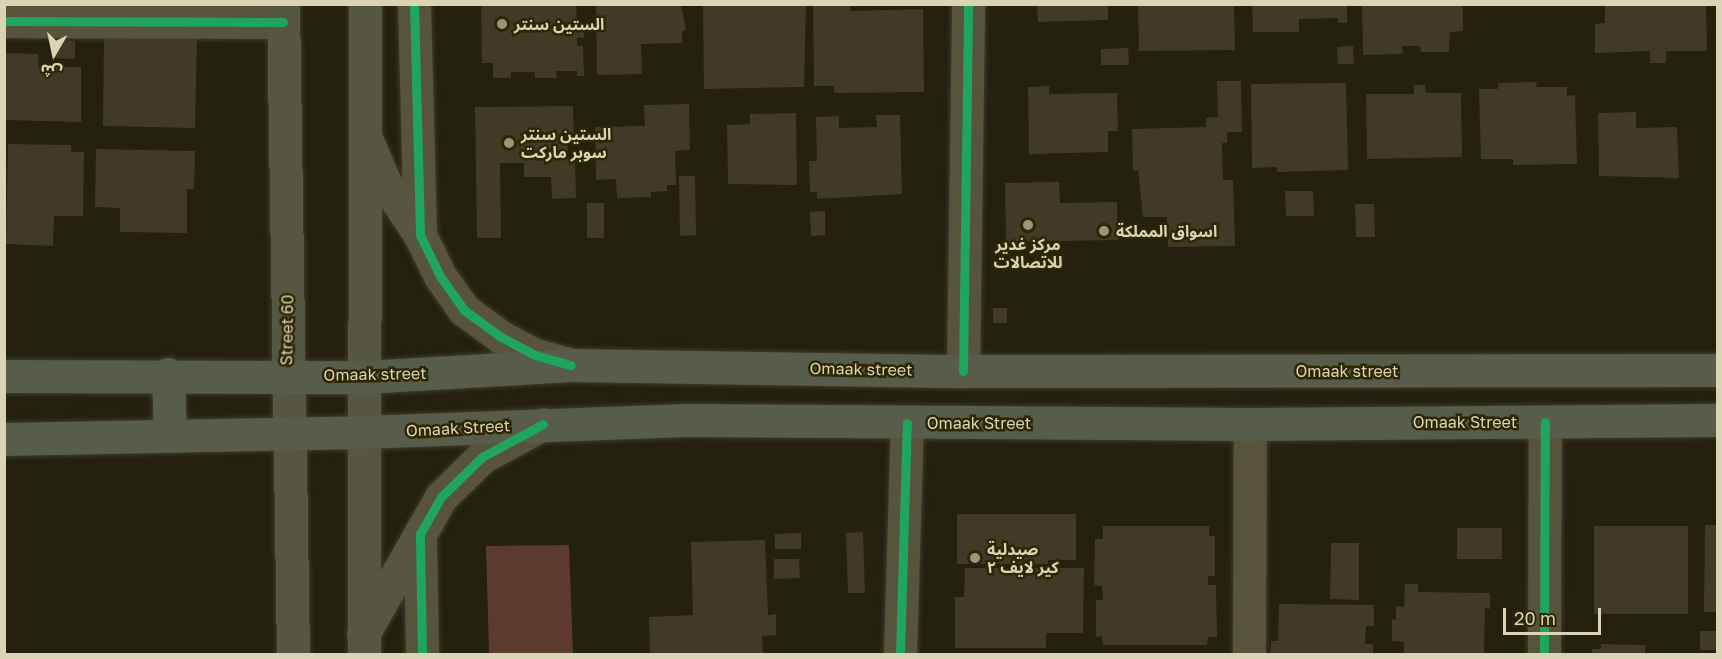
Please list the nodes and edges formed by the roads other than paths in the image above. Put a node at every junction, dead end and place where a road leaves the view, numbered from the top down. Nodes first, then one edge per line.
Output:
1 (365, 4) edge
2 (414, 4) edge
3 (968, 4) edge
4 (283, 13) edge
5 (4, 21) edge
6 (363, 131) junction
7 (420, 235) junction
8 (571, 365) junction
9 (1718, 370) edge
10 (963, 371) junction
11 (168, 374) junction
12 (286, 374) junction
13 (4, 376) edge
14 (364, 377) junction
15 (1718, 420) edge
16 (1545, 422) junction
17 (907, 423) junction
18 (543, 424) junction
19 (1250, 424) junction
20 (362, 432) junction
21 (288, 434) junction
22 (170, 436) junction
23 (4, 439) edge
24 (420, 534) junction
25 (363, 645) edge
26 (293, 654) edge
27 (422, 654) edge
28 (900, 654) edge
29 (1249, 654) edge
30 (1544, 654) edge

1 - 6 main road
2 - 7 street
3 - 10 street
4 - 5 street
4 - 12 main road, Street 60
6 - 7 main road
6 - 14 main road
7 - 8 street
8 - 10 main road, Omaak street
8 - 14 main road, Omaak street
9 - 10 main road, Omaak street
11 - 12 main road, Omaak street
11 - 13 main road, Omaak street
11 - 22 main road
12 - 14 main road, Omaak street
12 - 21 main road, Street 60
14 - 20 main road
15 - 16 main road, Omaak Street
16 - 19 main road, Omaak Street
16 - 30 street
17 - 18 main road, Omaak Street
17 - 19 main road, Omaak Street
17 - 28 street
18 - 20 main road, Omaak Street
18 - 24 street
19 - 29 street
20 - 21 main road, Omaak Street
20 - 25 main road
21 - 22 main road, Omaak Street
21 - 26 main road, Street 60
22 - 23 main road, Omaak Street
24 - 25 main road
24 - 27 street

